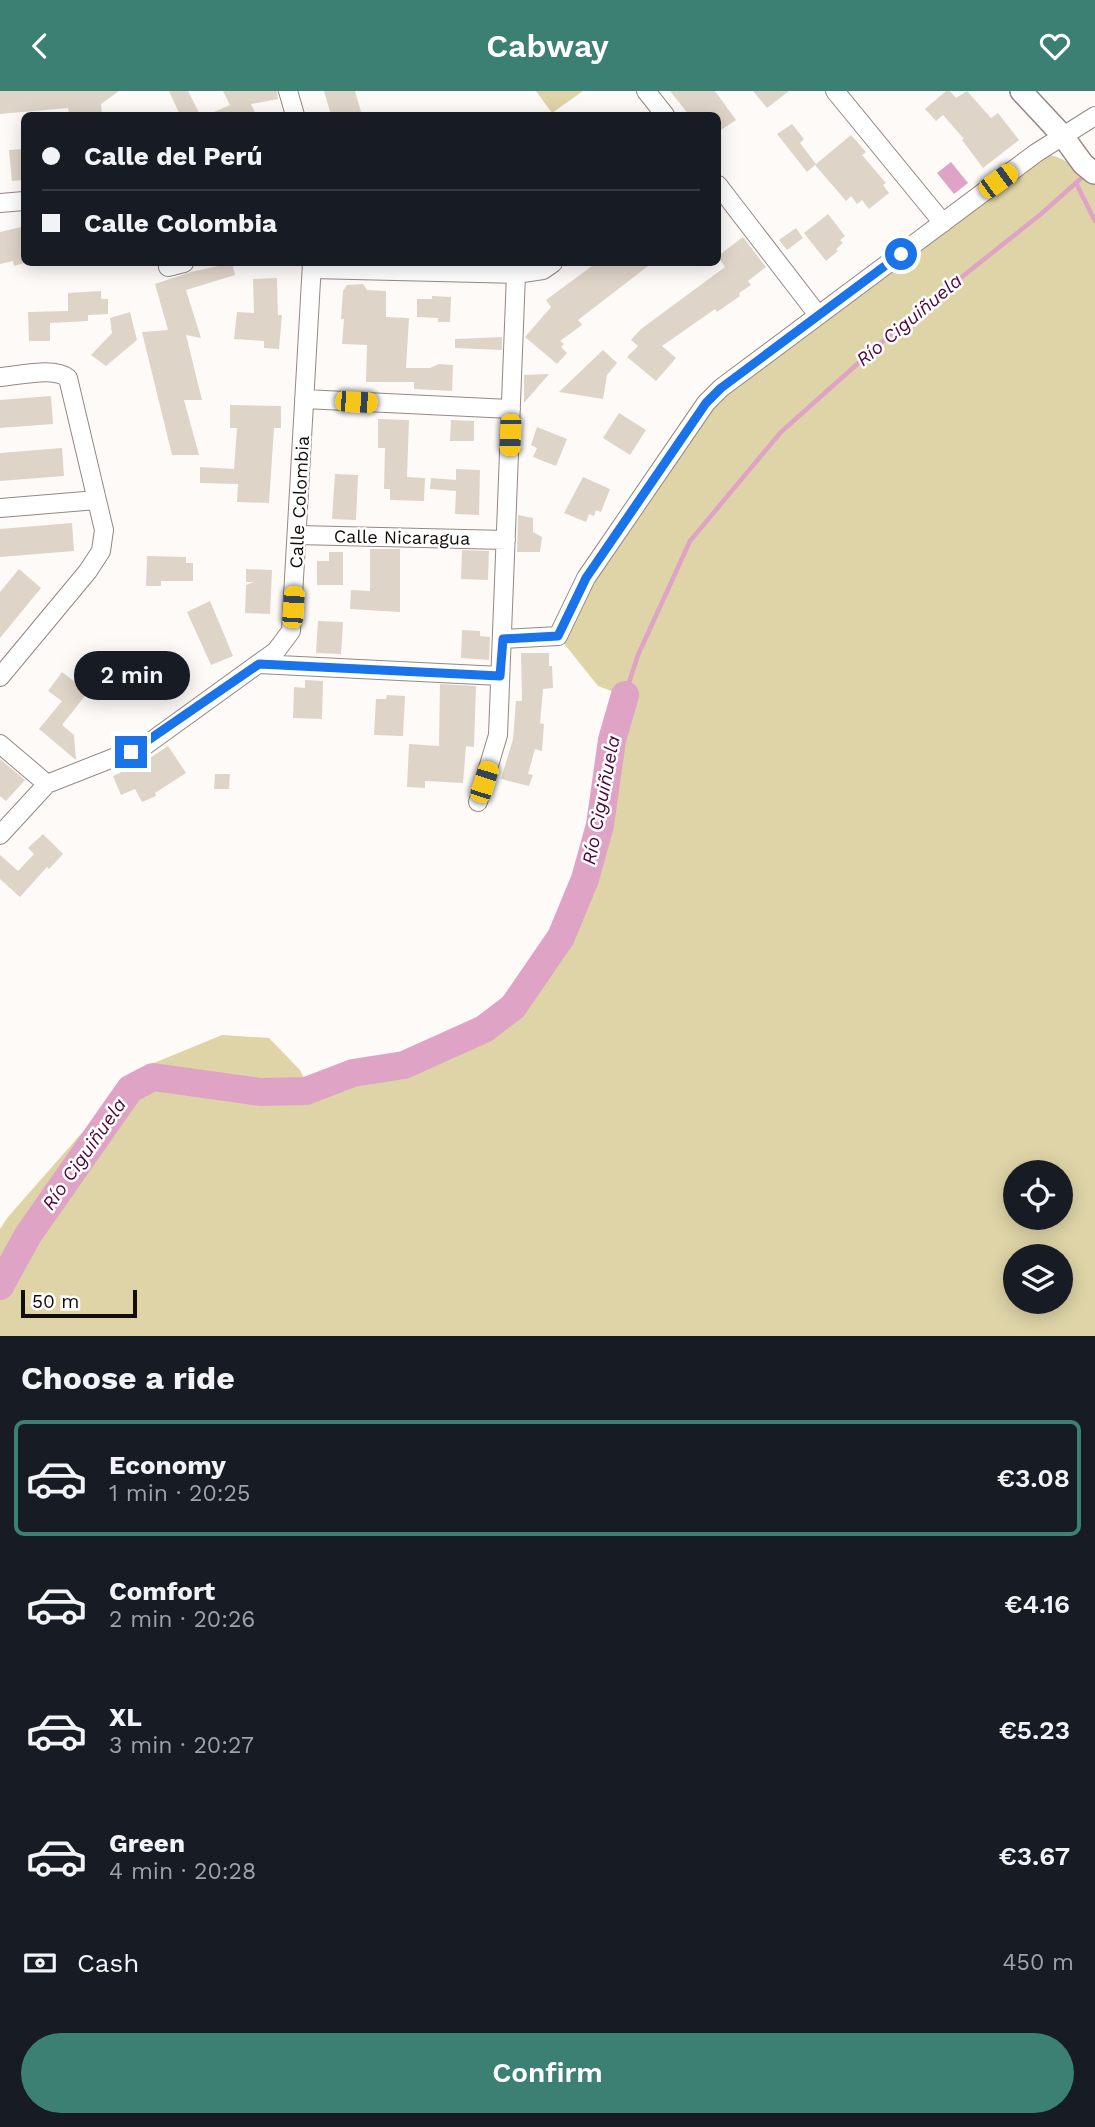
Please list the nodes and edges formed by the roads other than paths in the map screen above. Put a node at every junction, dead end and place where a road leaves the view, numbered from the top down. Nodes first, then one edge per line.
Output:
1 (288, 91) edge
2 (646, 91) edge
3 (835, 91) edge
4 (1021, 91) edge
5 (294, 112) edge
6 (663, 112) edge
7 (1095, 116) edge
8 (1062, 135) junction
9 (1091, 170) edge
10 (721, 189) edge
11 (21, 201) edge
12 (0, 203) edge
13 (943, 223) junction
14 (312, 266) edge
15 (549, 266) edge
16 (516, 274) junction
17 (818, 315) junction
18 (0, 377) edge
19 (304, 399) junction
20 (511, 409) junction
21 (97, 500) junction
22 (0, 508) edge
23 (297, 535) junction
24 (506, 540) junction
25 (503, 639) junction
26 (259, 664) junction
27 (500, 676) junction
28 (0, 677) edge
29 (0, 744) edge
30 (47, 784) junction
31 (478, 802) dead end
32 (0, 835) edge

1 - 5 street
2 - 6 street
3 - 13 street
4 - 8 street
7 - 8 street
8 - 9 street
8 - 13 street
10 - 17 street
11 - 12 street
13 - 17 street
14 - 16 street
14 - 19 street, Calle Colombia
15 - 16 street
16 - 20 street
17 - 25 street
18 - 21 street
19 - 20 street
19 - 23 street, Calle Colombia
20 - 24 street
21 - 22 street
21 - 28 street
23 - 24 street, Calle Nicaragua
23 - 26 street, Calle Colombia
24 - 25 street
25 - 27 street
26 - 27 street
26 - 30 street, Calle Colombia
27 - 31 street
29 - 30 street
30 - 32 street, Calle Colombia

